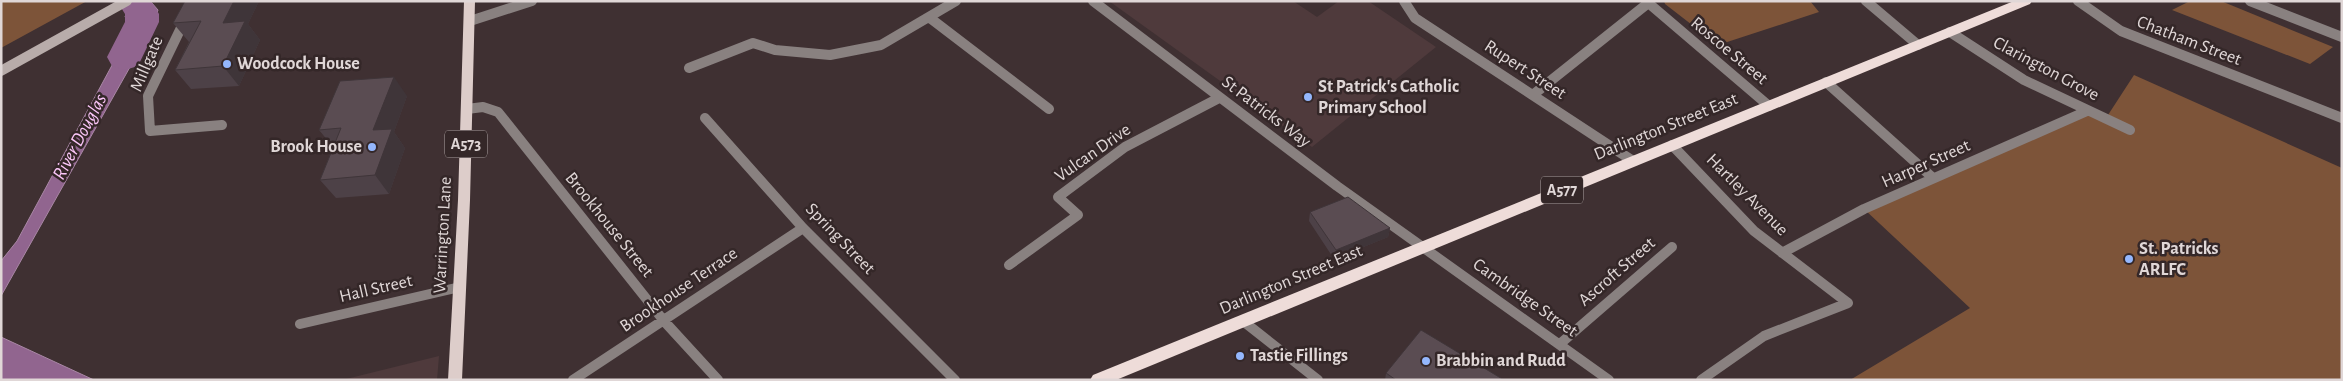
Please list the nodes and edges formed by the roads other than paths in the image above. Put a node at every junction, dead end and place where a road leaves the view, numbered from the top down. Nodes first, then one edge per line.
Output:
1 (194, 1) edge
2 (470, 1) edge
3 (532, 1) edge
4 (956, 1) edge
5 (1093, 1) edge
6 (1404, 1) edge
7 (1866, 1) edge
8 (2026, 1) edge
9 (2078, 1) edge
10 (2250, 1) edge
11 (1647, 3) edge
12 (123, 4) edge
13 (930, 18) junction
14 (470, 21) junction
15 (1950, 32) junction
16 (2342, 37) edge
17 (1918, 45) junction
18 (689, 68) dead end
19 (1, 71) edge
20 (1826, 82) junction
21 (1534, 94) junction
22 (1218, 98) junction
23 (1768, 106) junction
24 (467, 109) junction
25 (1049, 110) dead end
26 (2087, 110) junction
27 (705, 118) dead end
28 (2342, 118) edge
29 (222, 125) dead end
30 (2130, 130) dead end
31 (1672, 145) junction
32 (1633, 160) junction
33 (1933, 178) junction
34 (803, 228) junction
35 (1420, 247) junction
36 (1672, 247) dead end
37 (1782, 253) junction
38 (1009, 265) dead end
39 (460, 287) junction
40 (664, 321) junction
41 (1243, 321) junction
42 (300, 324) dead end
43 (1561, 343) junction
44 (455, 380) edge
45 (573, 380) edge
46 (718, 380) edge
47 (955, 380) edge
48 (1098, 380) edge
49 (1318, 380) edge
50 (1609, 380) edge
51 (1700, 380) edge

1 - 29 street, Millgate
2 - 14 main road, Warrington Lane / A573
3 - 14 street
4 - 13 street
5 - 22 street, St Patricks Way
6 - 21 street, Rupert Street
7 - 17 street
8 - 15 highway, Darlington Street East / A577
9 - 28 street, Chatham Street
10 - 16 street
11 - 21 street
11 - 23 street, Roscoe Street
12 - 19 main road
13 - 18 street
13 - 25 street
14 - 24 main road, Warrington Lane / A573
15 - 17 highway, Darlington Street East / A577
15 - 26 street, Clarington Grove
17 - 20 highway, Darlington Street East / A577
20 - 23 highway, Darlington Street East / A577
20 - 33 street
21 - 32 street, Rupert Street
22 - 35 street, St Patricks Way
22 - 38 street, Vulcan Drive
23 - 31 highway, Darlington Street East / A577
24 - 39 main road, Warrington Lane / A573
24 - 40 street, Brookhouse Street
26 - 30 street, Clarington Grove
26 - 33 street, Harper Street
27 - 34 street, Spring Street
31 - 32 highway, Darlington Street East / A577
31 - 37 street, Hartley Avenue
32 - 35 highway, Darlington Street East / A577
33 - 37 street, Harper Street
34 - 40 street, Brookhouse Terrace
34 - 47 street, Spring Street
35 - 41 highway, Darlington Street East / A577
35 - 43 street, Cambridge Street
36 - 43 street, Ascroft Street
37 - 51 street, Hartley Avenue
39 - 42 street, Hall Street
39 - 44 main road, Warrington Lane / A573
40 - 45 street, Brookhouse Terrace
40 - 46 street, Brookhouse Street
41 - 48 highway, Darlington Street East / A577
41 - 49 street
43 - 50 street, Cambridge Street

